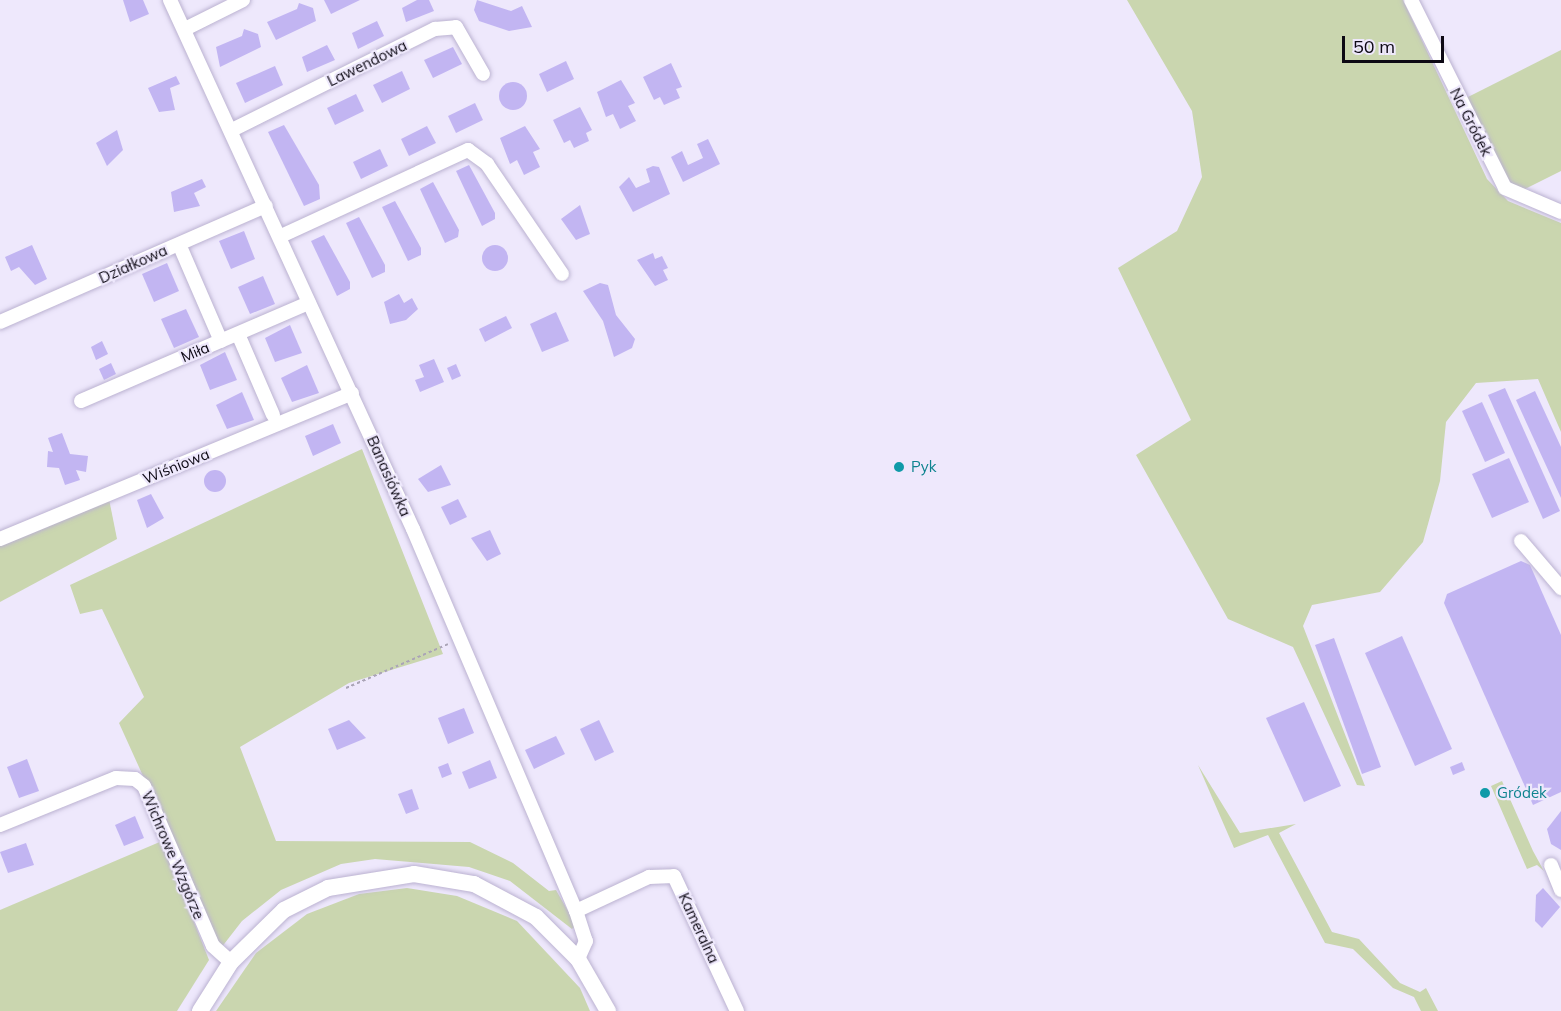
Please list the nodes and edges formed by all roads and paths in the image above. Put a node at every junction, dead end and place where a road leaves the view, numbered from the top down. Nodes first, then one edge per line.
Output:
1 (170, 0) edge
2 (243, 0) edge
3 (1411, 0) edge
4 (185, 29) junction
5 (483, 74) dead end
6 (232, 130) junction
7 (266, 206) junction
8 (1561, 212) edge
9 (282, 236) junction
10 (182, 251) dead end
11 (562, 274) dead end
12 (309, 303) junction
13 (0, 322) edge
14 (238, 334) junction
15 (221, 340) junction
16 (352, 393) junction
17 (81, 401) dead end
18 (273, 415) dead end
19 (0, 539) edge
20 (1521, 541) dead end
21 (1561, 588) edge
22 (459, 639) junction
23 (346, 688) dead end
24 (0, 825) edge
25 (1551, 865) dead end
26 (1561, 890) edge
27 (576, 911) junction
28 (578, 959) junction
29 (231, 962) junction
30 (200, 1011) edge
31 (608, 1011) edge
32 (737, 1011) edge

1 - 4 street, Banasiówka
2 - 4 street
3 - 8 street, Na Gródek
4 - 6 street, Banasiówka
5 - 6 street, Lawendowa
6 - 7 street, Banasiówka
7 - 9 street, Banasiówka
7 - 13 street, Działkowa
9 - 11 street
9 - 12 street, Banasiówka
10 - 15 street
12 - 14 street, Miła
12 - 16 street, Banasiówka
14 - 15 street, Miła
14 - 18 street
15 - 17 street, Miła
16 - 19 street, Wiśniowa
16 - 22 street, Banasiówka
20 - 21 street
22 - 23 path
22 - 27 street, Banasiówka
24 - 29 street, Wichrowe Wzgórze
25 - 26 street
27 - 28 street, Banasiówka
27 - 32 street, Kameralna
28 - 29 main road
28 - 31 main road
29 - 30 main road

